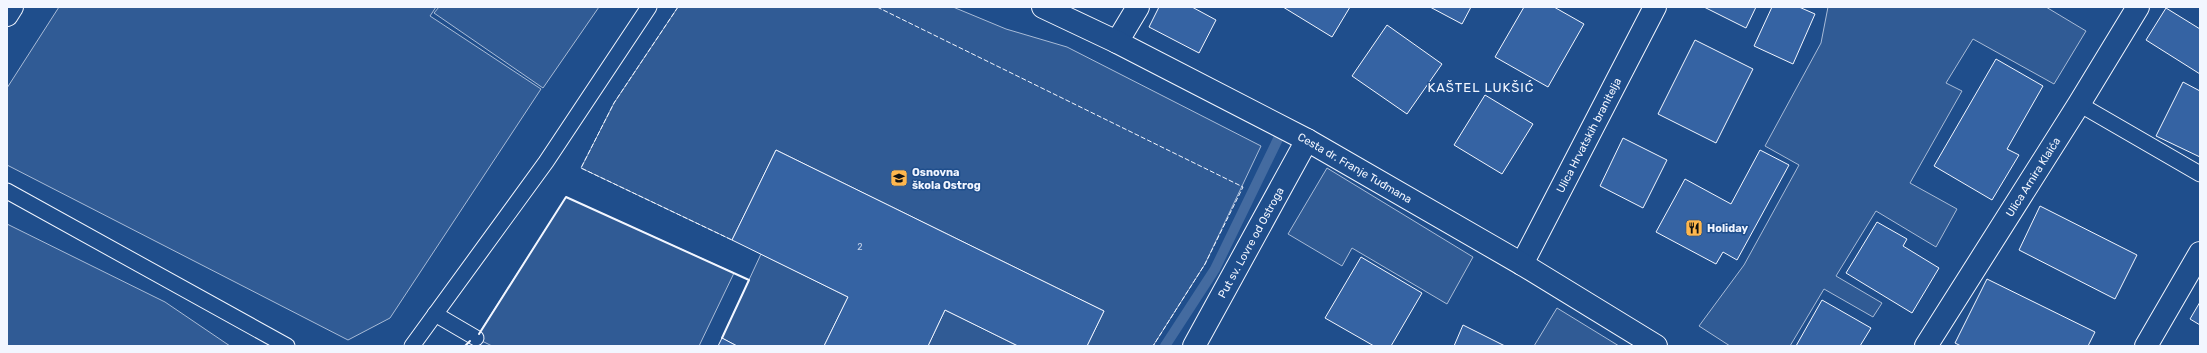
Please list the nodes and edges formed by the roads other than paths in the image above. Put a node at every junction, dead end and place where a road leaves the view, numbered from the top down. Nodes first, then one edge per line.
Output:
1 (12, 7) edge
2 (649, 7) edge
3 (1043, 7) edge
4 (1138, 7) edge
5 (1655, 7) edge
6 (2138, 7) edge
7 (7, 15) edge
8 (1117, 42) junction
9 (2079, 104) junction
10 (1307, 140) junction
11 (2200, 174) edge
12 (7, 191) edge
13 (2200, 253) edge
14 (1522, 264) junction
15 (435, 314) junction
16 (476, 338) dead end
17 (287, 346) edge
18 (412, 346) edge
19 (1194, 346) edge
20 (1656, 346) edge
21 (1926, 346) edge
22 (2146, 346) edge

1 - 7 street
2 - 15 lane
3 - 8 street, Cesta dr. Franje Tuđmana
4 - 8 street
5 - 14 street, Ulica Hrvatskih branitelja
6 - 9 street, Ulica Arnira Klaića
8 - 10 street, Cesta dr. Franje Tuđmana
9 - 11 lane
9 - 21 street, Ulica Arnira Klaića
10 - 14 street, Cesta dr. Franje Tuđmana
10 - 19 street, Put sv. Lovre od Ostroga
12 - 17 lane
13 - 22 street
14 - 20 street, Cesta dr. Franje Tuđmana
15 - 16 lane
15 - 18 lane

